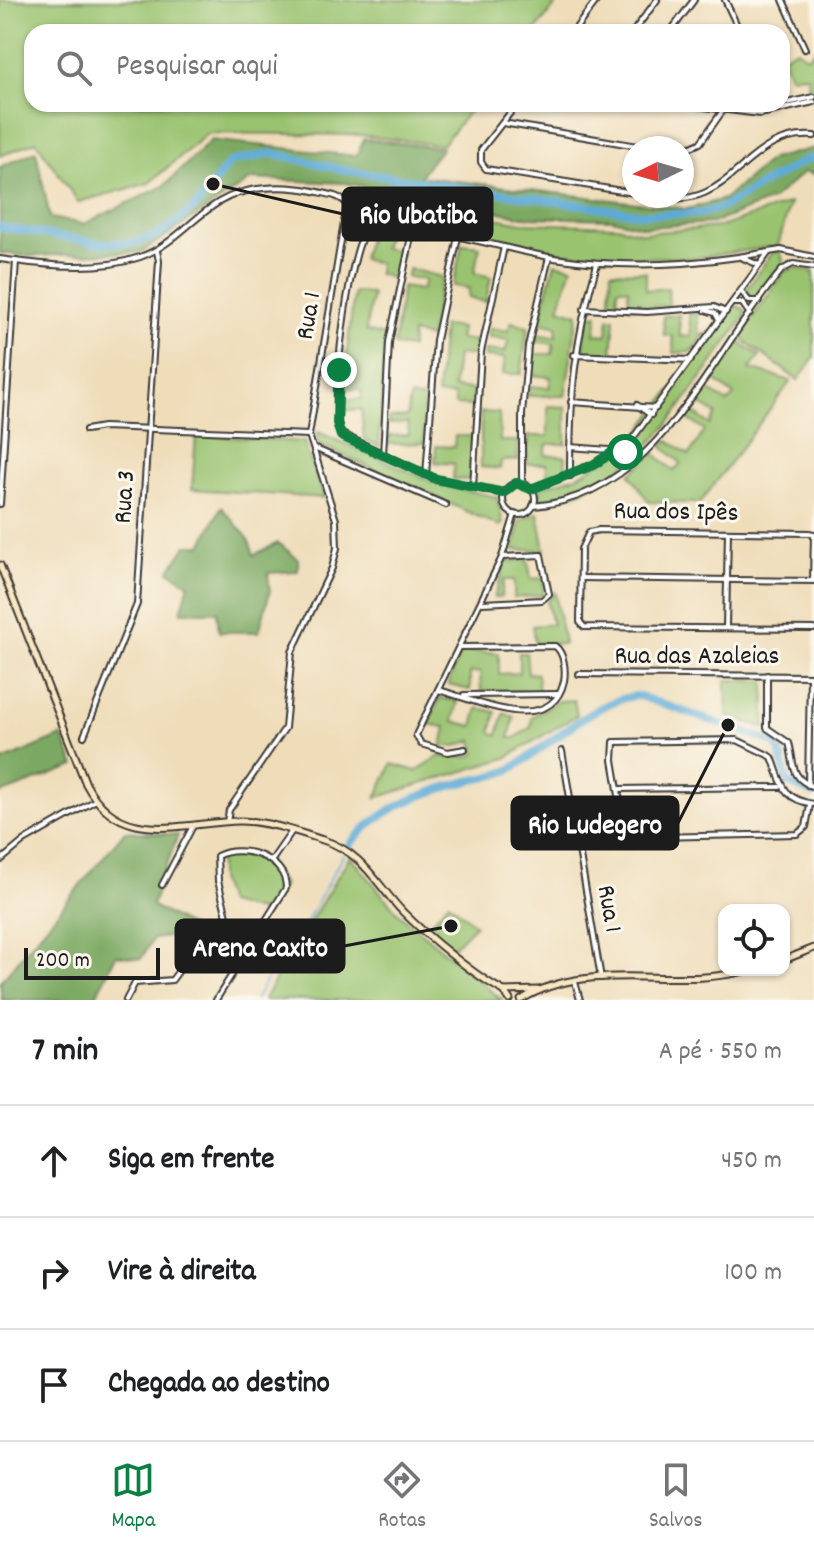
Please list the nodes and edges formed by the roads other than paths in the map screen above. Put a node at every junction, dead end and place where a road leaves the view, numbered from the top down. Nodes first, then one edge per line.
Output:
1 (597, 0) edge
2 (657, 0) edge
3 (694, 0) edge
4 (725, 0) edge
5 (783, 0) edge
6 (579, 24) edge
7 (639, 24) edge
8 (676, 24) edge
9 (736, 24) edge
10 (805, 49) dead end
11 (814, 100) edge
12 (790, 105) edge
13 (511, 112) edge
14 (722, 112) edge
15 (503, 123) junction
16 (814, 136) edge
17 (622, 143) edge
18 (694, 146) edge
19 (622, 191) edge
20 (694, 198) edge
21 (412, 232) junction
22 (458, 237) junction
23 (504, 247) junction
24 (157, 251) junction
25 (785, 251) junction
26 (769, 252) junction
27 (804, 255) junction
28 (549, 257) junction
29 (740, 257) junction
30 (814, 257) edge
31 (0, 259) edge
32 (16, 261) junction
33 (597, 264) junction
34 (801, 264) junction
35 (759, 265) junction
36 (788, 265) junction
37 (814, 267) edge
38 (741, 291) junction
39 (759, 301) junction
40 (732, 304) junction
41 (584, 309) junction
42 (703, 309) junction
43 (726, 312) junction
44 (750, 314) junction
45 (720, 321) junction
46 (574, 355) junction
47 (673, 358) junction
48 (691, 360) junction
49 (685, 367) junction
50 (570, 402) junction
51 (635, 405) junction
52 (656, 408) junction
53 (651, 415) junction
54 (86, 430) dead end
55 (149, 430) junction
56 (309, 435) junction
57 (633, 438) junction
58 (570, 447) junction
59 (315, 448) junction
60 (616, 450) junction
61 (643, 454) junction
62 (383, 455) junction
63 (630, 466) junction
64 (426, 475) junction
65 (570, 476) junction
66 (522, 483) junction
67 (473, 487) junction
68 (531, 489) junction
69 (504, 493) junction
70 (0, 504) edge
71 (446, 505) dead end
72 (533, 506) junction
73 (515, 514) junction
74 (728, 532) junction
75 (814, 534) edge
76 (502, 557) junction
77 (0, 565) edge
78 (581, 578) junction
79 (728, 579) junction
80 (814, 581) edge
81 (482, 603) junction
82 (726, 627) junction
83 (814, 629) edge
84 (460, 647) junction
85 (579, 674) dead end
86 (767, 675) junction
87 (812, 676) edge
88 (438, 690) junction
89 (546, 694) junction
90 (558, 694) junction
91 (457, 695) junction
92 (499, 696) junction
93 (549, 705) junction
94 (497, 708) junction
95 (84, 736) dead end
96 (465, 749) dead end
97 (562, 751) dead end
98 (811, 786) edge
99 (780, 787) junction
100 (618, 789) junction
101 (96, 800) junction
102 (812, 804) edge
103 (227, 822) junction
104 (193, 826) junction
105 (292, 831) junction
106 (626, 837) junction
107 (606, 838) dead end
108 (272, 860) junction
109 (0, 861) edge
110 (162, 885) dead end
111 (230, 928) junction
112 (254, 940) junction
113 (814, 948) edge
114 (790, 958) edge
115 (724, 976) edge
116 (601, 978) junction
117 (575, 982) junction
118 (543, 989) junction
119 (504, 991) junction
120 (126, 1000) edge
121 (216, 1000) edge
122 (510, 1000) edge
123 (521, 1000) edge
124 (580, 1000) edge

1 - 6 street
2 - 7 street
3 - 8 street
4 - 9 street
5 - 10 street
11 - 12 street
13 - 15 street
14 - 18 street
15 - 17 street
15 - 19 street
16 - 20 street
21 - 22 street
21 - 62 street
21 - 62 street
22 - 23 street
22 - 64 street
23 - 28 street
23 - 67 street
24 - 32 street, Rua 1
24 - 55 street, Rua 3
24 - 56 street, Rua 1
25 - 26 street
25 - 27 street
25 - 36 street
26 - 29 street
26 - 35 street
27 - 30 street
27 - 34 street
28 - 33 street
28 - 66 street
29 - 33 street
29 - 35 street
31 - 32 street, Rua 1
32 - 70 street
33 - 41 street
34 - 36 street
34 - 37 street
35 - 38 street
36 - 39 street
38 - 39 street
38 - 40 street
39 - 44 street
40 - 43 street
40 - 44 street
41 - 42 street
41 - 46 street
42 - 43 street
42 - 45 street
43 - 45 street
44 - 61 street
45 - 48 street
46 - 47 street
46 - 50 street
47 - 48 street
47 - 49 street
48 - 49 street
49 - 52 street
50 - 51 street
50 - 58 street
51 - 52 street
51 - 53 street
52 - 53 street
53 - 57 street
54 - 55 street
55 - 56 street
55 - 95 street, Rua 3
56 - 59 street
57 - 60 street
57 - 61 street
58 - 60 street
58 - 65 street
59 - 71 street
59 - 103 street
60 - 63 street
60 - 65 street
61 - 63 street
62 - 64 street
63 - 72 street
64 - 67 street
65 - 68 street
66 - 68 street
66 - 69 street
67 - 69 street
68 - 72 street
69 - 73 street
72 - 73 street
73 - 76 street
74 - 75 street, Rua dos Ipês
74 - 78 street, Rua dos Ipês
74 - 79 street
75 - 80 street
76 - 81 street
76 - 81 street
77 - 101 street
78 - 79 street
78 - 82 street, Rua dos Ipês
79 - 80 street
79 - 82 street
81 - 84 street
82 - 83 street
84 - 88 street
84 - 90 street
85 - 86 street, Rua das Azaleias
86 - 87 street, Rua das Azaleias
86 - 98 street
87 - 98 street
88 - 91 street
88 - 96 street
89 - 90 street
89 - 92 street
89 - 93 street
90 - 93 street
91 - 92 street
91 - 94 street
92 - 94 street
93 - 94 street
97 - 116 street, Rua 1
99 - 100 street
99 - 100 street
99 - 102 street
100 - 106 street
101 - 104 street
101 - 109 street
102 - 106 street
103 - 104 street
103 - 105 street
104 - 110 street
105 - 108 street
105 - 119 street
106 - 107 street
108 - 111 street
108 - 112 street
111 - 112 street
111 - 120 street
112 - 121 street
113 - 114 street
115 - 116 street
116 - 117 street
117 - 118 street
117 - 124 street
118 - 119 street
118 - 123 street
119 - 122 street

